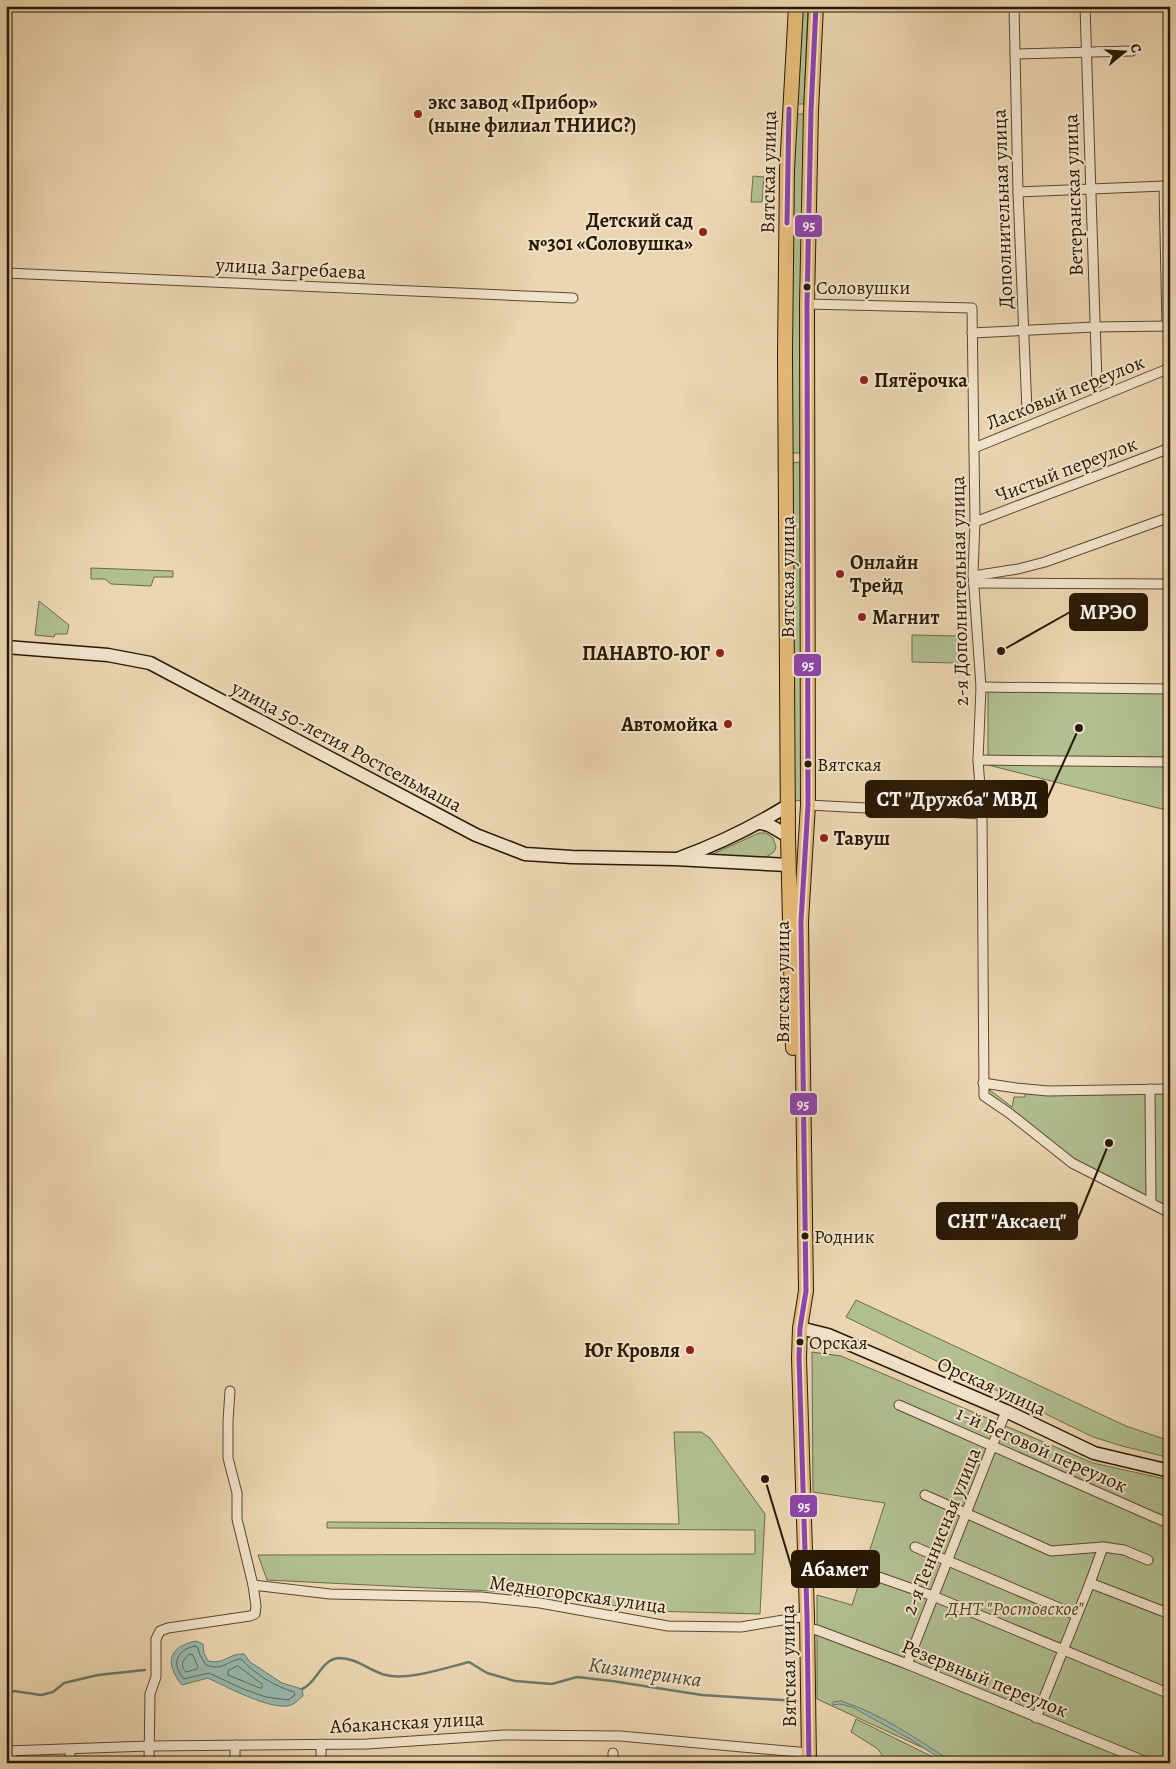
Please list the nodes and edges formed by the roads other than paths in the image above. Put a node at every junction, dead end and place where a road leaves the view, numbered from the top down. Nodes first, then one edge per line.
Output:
1 (796, 6) edge
2 (816, 6) edge
3 (1014, 6) edge
4 (1085, 6) edge
5 (1132, 51) dead end
6 (1086, 52) junction
7 (1015, 54) junction
8 (789, 110) junction
9 (811, 111) junction
10 (1091, 189) junction
11 (1018, 192) junction
12 (6, 273) edge
13 (573, 298) dead end
14 (807, 304) junction
15 (1169, 326) edge
16 (1094, 327) junction
17 (1023, 331) junction
18 (972, 333) junction
19 (1170, 368) edge
20 (1097, 384) dead end
21 (1027, 411) dead end
22 (974, 448) junction
23 (1170, 448) edge
24 (806, 455) junction
25 (786, 456) junction
26 (1170, 517) edge
27 (975, 522) junction
28 (973, 580) junction
29 (1170, 584) edge
30 (6, 647) edge
31 (981, 688) junction
32 (1170, 689) edge
33 (978, 760) junction
34 (1170, 762) edge
35 (787, 806) junction
36 (808, 806) junction
37 (982, 814) junction
38 (760, 823) junction
39 (788, 836) junction
40 (806, 848) junction
41 (675, 860) junction
42 (788, 865) junction
43 (805, 866) junction
44 (983, 1083) junction
45 (1150, 1089) junction
46 (1170, 1089) edge
47 (1151, 1202) junction
48 (1170, 1212) edge
49 (800, 1328) junction
50 (230, 1391) dead end
51 (899, 1405) dead end
52 (1006, 1411) junction
53 (993, 1447) junction
54 (1170, 1470) edge
55 (925, 1495) dead end
56 (966, 1513) junction
57 (1170, 1524) edge
58 (915, 1547) dead end
59 (1103, 1547) junction
60 (948, 1560) junction
61 (1148, 1560) dead end
62 (870, 1574) dead end
63 (1090, 1583) junction
64 (253, 1585) junction
65 (933, 1596) junction
66 (1170, 1614) edge
67 (1076, 1615) junction
68 (807, 1622) junction
69 (1062, 1651) junction
70 (907, 1664) junction
71 (1170, 1694) edge
72 (1036, 1718) junction
73 (321, 1744) junction
74 (236, 1745) junction
75 (149, 1746) junction
76 (70, 1749) junction
77 (9, 1751) edge
78 (613, 1753) dead end
79 (809, 1758) edge
80 (12, 1763) edge
81 (70, 1763) edge
82 (149, 1763) edge
83 (235, 1763) edge
84 (321, 1763) edge
85 (613, 1763) edge
86 (1148, 1763) edge

1 - 8 main road, Вятская улица
2 - 9 main road, Вятская улица
3 - 7 street, Дополнительная улица
4 - 6 street, Ветеранская улица
5 - 6 street
6 - 7 street
6 - 10 street, Ветеранская улица
7 - 11 street, Дополнительная улица
8 - 9 main road
8 - 25 main road, Вятская улица
9 - 14 main road, Вятская улица
10 - 11 street
10 - 15 street
10 - 16 street, Ветеранская улица
11 - 17 street, Дополнительная улица
12 - 13 street, улица Загребаева
14 - 18 street, 2-я Дополнительная улица
14 - 24 main road, Вятская улица
15 - 16 street
16 - 17 street
16 - 20 street, Ветеранская улица
17 - 18 street
17 - 21 street, Дополнительная улица
18 - 22 street, 2-я Дополнительная улица
19 - 22 street, Ласковый переулок
22 - 27 street, 2-я Дополнительная улица
23 - 27 street, Чистый переулок
24 - 25 main road
24 - 36 main road, Вятская улица
25 - 35 main road, Вятская улица
26 - 28 street
27 - 28 street, 2-я Дополнительная улица
28 - 29 street
28 - 31 street, 2-я Дополнительная улица
30 - 41 main road, улица 50-летия Ростсельмаша
31 - 32 street
31 - 33 street, 2-я Дополнительная улица
33 - 34 street
33 - 37 street, 2-я Дополнительная улица
35 - 36 main road
35 - 38 main road
35 - 39 main road, Вятская улица
36 - 37 street
36 - 40 main road, Вятская улица
37 - 44 street, 2-я Дополнительная улица
38 - 39 main road
38 - 41 main road
39 - 40 main road
39 - 42 main road, Вятская улица
40 - 43 main road, Вятская улица
41 - 42 main road, улица 50-летия Ростсельмаша
42 - 43 main road
42 - 49 main road, Вятская улица
43 - 49 main road, Вятская улица
44 - 45 street
44 - 47 street, 2-я Дополнительная улица
45 - 46 street
45 - 47 street
47 - 48 street
49 - 52 main road, Орская улица
49 - 68 main road, Вятская улица
50 - 64 street
51 - 53 street, 1-й Беговой переулок
52 - 53 street, 2-я Теннисная улица
52 - 54 main road, Орская улица
53 - 56 street, 2-я Теннисная улица
53 - 57 street, 1-й Беговой переулок
55 - 56 street
56 - 59 street
56 - 60 street, 2-я Теннисная улица
58 - 60 street
59 - 61 street
59 - 63 street
60 - 65 street, 2-я Теннисная улица
60 - 67 street
62 - 65 street
63 - 66 street
63 - 67 street
64 - 68 street, Медногорская улица
64 - 75 street
65 - 69 street
65 - 70 street, 2-я Теннисная улица
67 - 69 street
68 - 70 street, Резервный переулок
68 - 79 main road, Вятская улица
69 - 71 street
69 - 72 street
70 - 72 street, Резервный переулок
72 - 86 street, Резервный переулок
73 - 74 street, Абаканская улица
73 - 79 street, Абаканская улица
73 - 84 street
74 - 75 street, Абаканская улица
74 - 83 street
75 - 76 street, Абаканская улица
75 - 82 street
76 - 77 street, Абаканская улица
76 - 81 street
77 - 80 street
78 - 85 street

